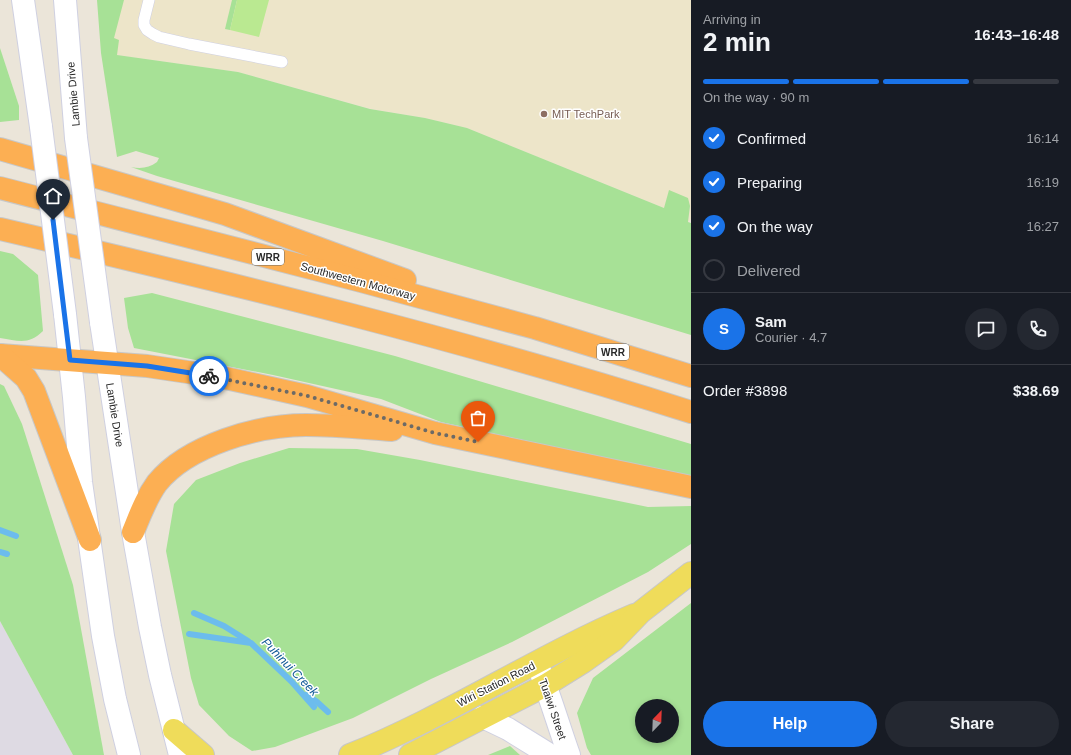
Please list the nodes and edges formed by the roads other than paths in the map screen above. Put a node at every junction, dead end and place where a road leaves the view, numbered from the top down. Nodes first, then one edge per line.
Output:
1 (23, 0) edge
2 (65, 0) edge
3 (149, 0) edge
4 (282, 62) dead end
5 (0, 149) edge
6 (0, 188) edge
7 (0, 229) edge
8 (535, 328) junction
9 (0, 355) edge
10 (70, 360) junction
11 (108, 363) junction
12 (691, 376) edge
13 (691, 412) edge
14 (435, 433) junction
15 (691, 487) edge
16 (133, 532) junction
17 (90, 540) junction
18 (691, 573) edge
19 (640, 612) junction
20 (537, 663) junction
21 (546, 686) junction
22 (483, 717) junction
23 (174, 730) junction
24 (129, 755) edge
25 (180, 755) edge
26 (202, 755) edge
27 (350, 755) edge
28 (410, 755) edge
29 (550, 755) edge
30 (569, 755) edge

1 - 10 main road, bridge
2 - 11 main road, Lambie Drive, bridge
3 - 4 lane
5 - 8 highway
6 - 8 highway, Southwestern Motorway / WRR
7 - 13 highway
8 - 12 highway, Southwestern Motorway / WRR
9 - 10 highway
9 - 17 highway
10 - 11 highway
10 - 17 main road
11 - 14 highway
11 - 16 main road, Lambie Drive
14 - 15 highway
14 - 16 highway
16 - 23 main road, Lambie Drive
17 - 24 main road
18 - 19 main road, Wiri Station Road
19 - 20 main road, Wiri Station Road
19 - 21 main road, Wiri Station Road
20 - 21 main road, Tuaiwi Street
20 - 27 main road, Wiri Station Road
21 - 22 main road, Wiri Station Road
21 - 30 main road, Tuaiwi Street
22 - 28 main road, Wiri Station Road
22 - 29 main road, Tuaiwi Street
23 - 25 main road, Lambie Drive
23 - 26 main road

